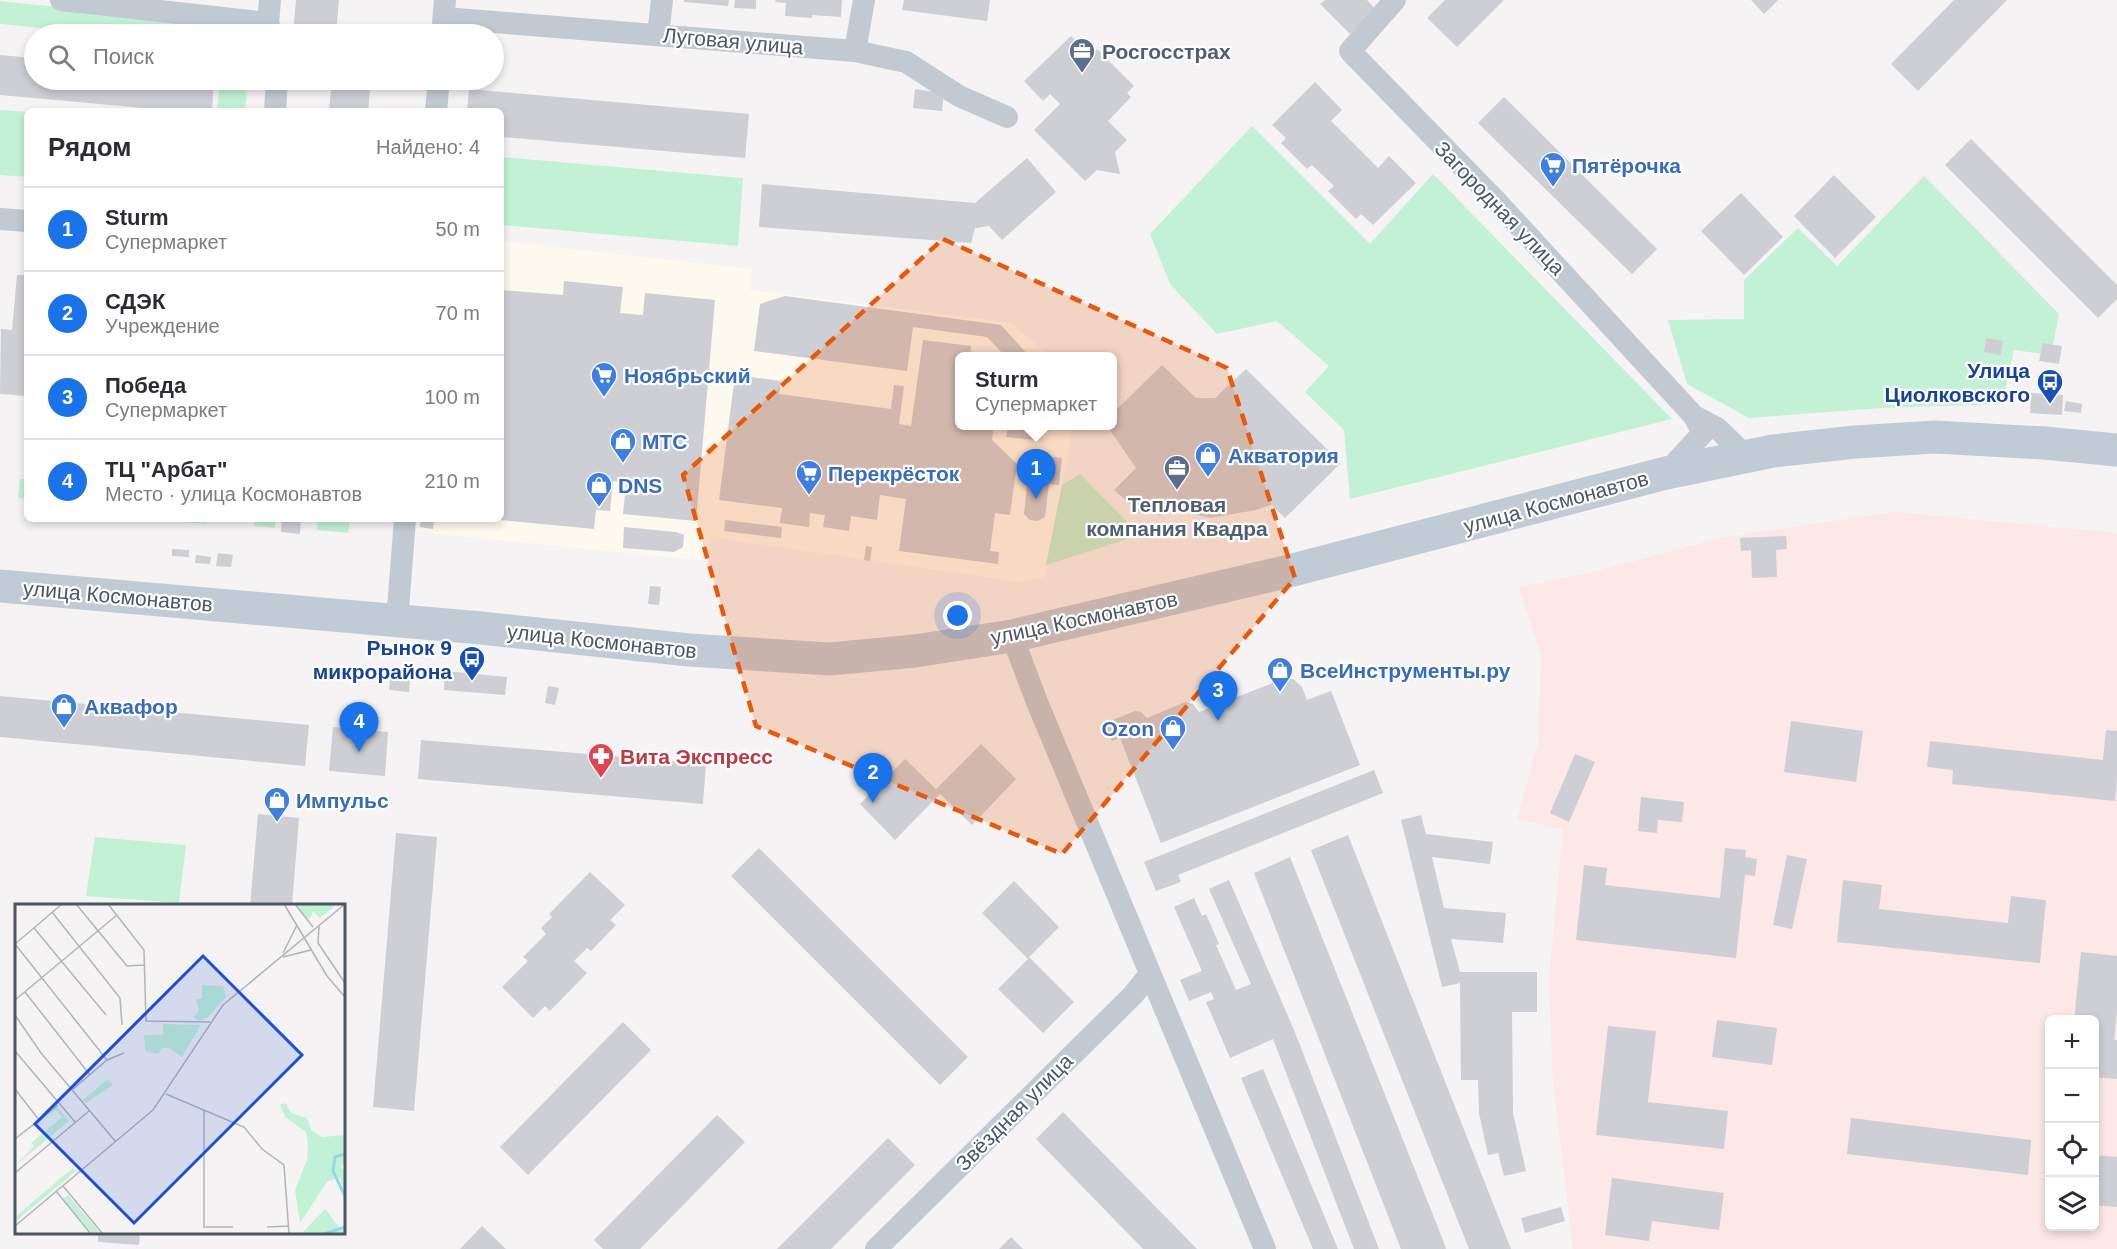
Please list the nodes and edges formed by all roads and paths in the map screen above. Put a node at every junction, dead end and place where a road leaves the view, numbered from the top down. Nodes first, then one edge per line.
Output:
1 (61, 0) edge
2 (270, 0) edge
3 (662, 0) edge
4 (864, 0) edge
5 (1395, 0) edge
6 (444, 17) edge
7 (234, 24) edge
8 (270, 24) edge
9 (658, 35) junction
10 (855, 51) junction
11 (276, 90) edge
12 (438, 90) edge
13 (275, 108) edge
14 (436, 108) edge
15 (1007, 117) dead end
16 (0, 219) edge
17 (24, 221) edge
18 (1694, 416) junction
19 (2117, 450) edge
20 (1746, 456) junction
21 (1666, 474) junction
22 (405, 522) edge
23 (0, 586) edge
24 (397, 621) junction
25 (1012, 636) junction
26 (1150, 974) junction
27 (876, 1249) edge
28 (1265, 1249) edge

1 - 7 street
2 - 8 street
3 - 9 street
4 - 10 street
5 - 18 street, Загородная улица
6 - 9 street, Луговая улица
9 - 10 street, Луговая улица
10 - 15 street, Луговая улица
11 - 13 street
12 - 14 street
16 - 17 street
18 - 20 street, Загородная улица
18 - 21 street
19 - 20 main road, улица Космонавтов
20 - 21 main road, улица Космонавтов
21 - 25 main road, улица Космонавтов
22 - 24 street
23 - 24 main road, улица Космонавтов
24 - 25 main road, улица Космонавтов
25 - 26 street
26 - 27 street, Звёздная улица
26 - 28 street

